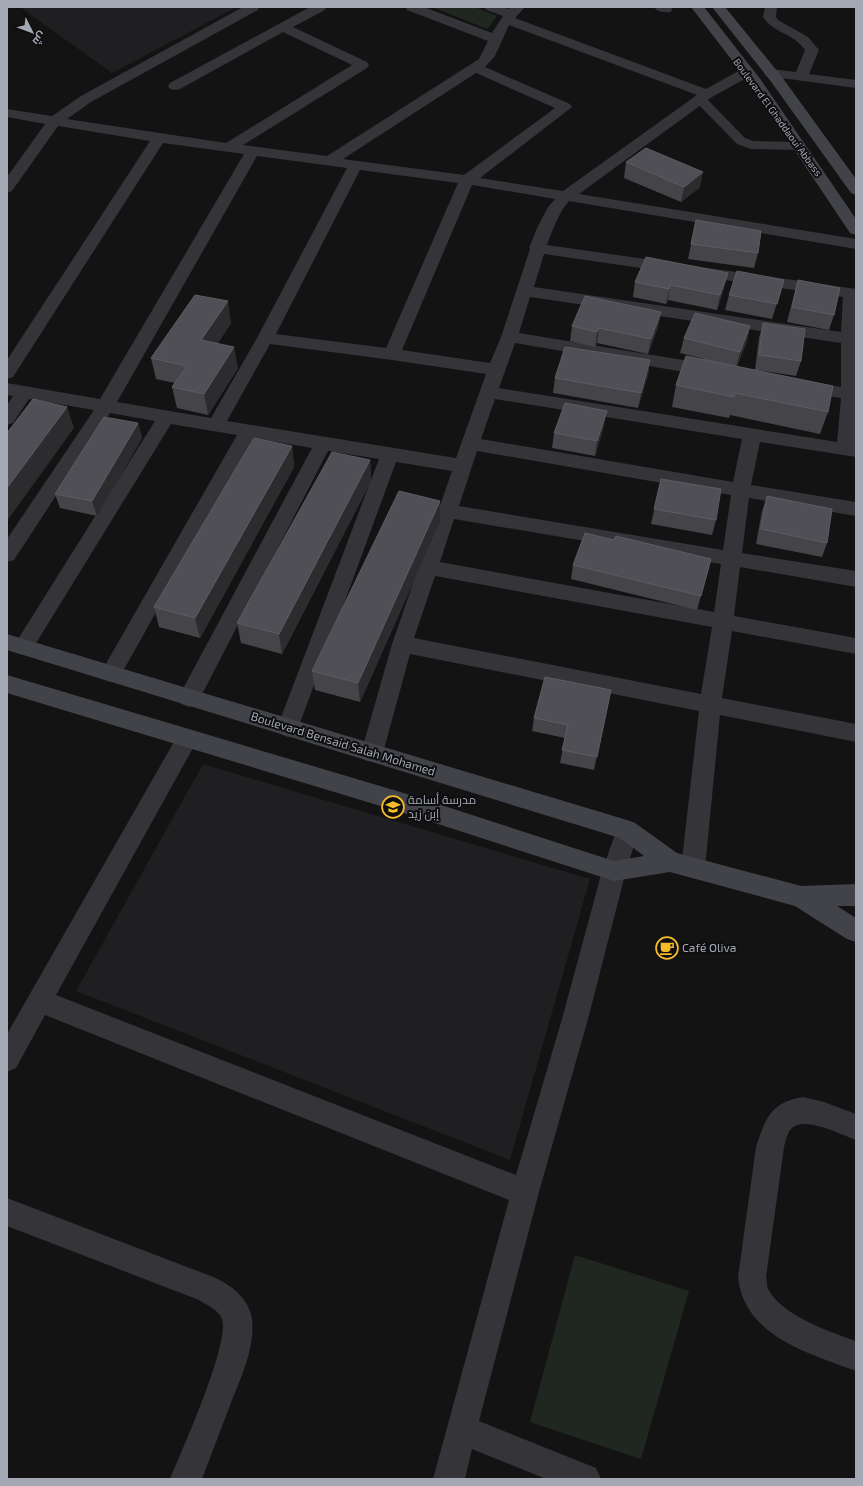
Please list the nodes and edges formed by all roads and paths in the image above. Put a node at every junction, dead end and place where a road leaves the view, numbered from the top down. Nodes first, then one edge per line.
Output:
1 (253, 7) edge
2 (320, 7) edge
3 (412, 7) edge
4 (491, 7) edge
5 (696, 7) edge
6 (718, 7) edge
7 (771, 7) edge
8 (512, 14) edge
9 (284, 28) junction
10 (495, 39) junction
11 (476, 68) junction
12 (748, 72) junction
13 (771, 73) junction
14 (801, 76) junction
15 (856, 84) edge
16 (175, 86) dead end
17 (703, 97) junction
18 (7, 113) edge
19 (54, 121) junction
20 (159, 138) junction
21 (800, 146) junction
22 (228, 148) junction
23 (252, 152) junction
24 (328, 162) junction
25 (355, 166) junction
26 (467, 180) junction
27 (7, 188) edge
28 (856, 190) edge
29 (565, 197) junction
30 (856, 230) edge
31 (856, 244) edge
32 (537, 248) junction
33 (524, 291) junction
34 (853, 294) edge
35 (509, 337) junction
36 (265, 338) junction
37 (853, 340) edge
38 (392, 354) junction
39 (496, 370) junction
40 (7, 373) edge
41 (726, 373) edge
42 (788, 384) edge
43 (16, 391) edge
44 (489, 392) junction
45 (850, 394) junction
46 (106, 405) junction
47 (167, 416) junction
48 (7, 419) edge
49 (216, 425) junction
50 (249, 430) junction
51 (752, 434) junction
52 (323, 444) junction
53 (471, 444) junction
54 (850, 450) edge
55 (390, 454) junction
56 (463, 466) junction
57 (741, 489) junction
58 (856, 509) edge
59 (448, 511) junction
60 (7, 555) edge
61 (732, 558) junction
62 (428, 567) junction
63 (856, 579) edge
64 (723, 622) junction
65 (15, 644) edge
66 (402, 644) junction
67 (856, 646) edge
68 (111, 674) junction
69 (7, 684) edge
70 (189, 698) junction
71 (710, 706) junction
72 (288, 728) junction
73 (856, 734) edge
74 (187, 739) junction
75 (372, 753) junction
76 (627, 830) junction
77 (670, 862) junction
78 (693, 868) junction
79 (614, 871) junction
80 (856, 895) edge
81 (801, 897) junction
82 (856, 931) edge
83 (40, 1001) junction
84 (8, 1054) edge
85 (856, 1127) edge
86 (525, 1192) junction
87 (7, 1212) edge
88 (856, 1356) edge
89 (463, 1430) junction
90 (186, 1479) edge
91 (449, 1479) edge
92 (585, 1479) edge

1 - 19 street
2 - 9 street
3 - 10 street
4 - 8 street
5 - 12 street, Boulevard El Ghaddaoui Abbass
6 - 13 street, Boulevard El Ghaddaoui Abbass
7 - 14 street
8 - 10 street
8 - 17 street
9 - 16 street
9 - 22 street
10 - 11 street
11 - 24 street
11 - 26 street
12 - 17 street
12 - 21 street, Boulevard El Ghaddaoui Abbass
13 - 14 street
13 - 28 street, Boulevard El Ghaddaoui Abbass
14 - 15 street
17 - 21 lane
17 - 29 street
18 - 19 street
19 - 20 street
19 - 27 street
20 - 22 street
20 - 40 street
21 - 30 street, Boulevard El Ghaddaoui Abbass
22 - 23 street
23 - 24 street
23 - 46 street
24 - 25 street
25 - 26 street
25 - 36 street
26 - 29 street
26 - 38 street
29 - 31 street
29 - 32 street
32 - 33 street
32 - 34 street
33 - 35 street
33 - 37 street
34 - 37 street
35 - 39 street
35 - 41 street
36 - 38 street
36 - 49 street
37 - 45 street
38 - 39 street
39 - 44 street
42 - 45 street
43 - 46 street
43 - 48 street
44 - 51 street
44 - 53 street
45 - 54 street
46 - 47 street
46 - 60 street
47 - 49 street
47 - 65 street
49 - 50 street
50 - 52 street
50 - 68 street
51 - 54 street
51 - 57 street
52 - 55 street
52 - 70 street
53 - 56 street
53 - 57 street
55 - 56 street
55 - 72 street
56 - 59 street
57 - 58 street
57 - 61 street
59 - 61 street
59 - 62 street
61 - 63 street
61 - 64 street
62 - 64 street
62 - 66 street
64 - 67 street
64 - 71 street
65 - 68 street, Boulevard Bensaid Salah Mohamed
66 - 71 street
66 - 75 street
68 - 70 street, Boulevard Bensaid Salah Mohamed
69 - 74 street, Boulevard Bensaid Salah Mohamed
70 - 72 street, Boulevard Bensaid Salah Mohamed
71 - 73 street
71 - 78 street
72 - 75 street, Boulevard Bensaid Salah Mohamed
74 - 79 street, Boulevard Bensaid Salah Mohamed
74 - 83 street
75 - 76 street, Boulevard Bensaid Salah Mohamed
76 - 77 street, Boulevard Bensaid Salah Mohamed
76 - 79 street
77 - 78 street, Boulevard Bensaid Salah Mohamed
77 - 79 street, Boulevard Bensaid Salah Mohamed
78 - 81 street, Boulevard Bensaid Salah Mohamed
79 - 86 street
80 - 81 street, Boulevard Bensaid Salah Mohamed
81 - 82 street
83 - 84 street
83 - 86 street
85 - 88 street
86 - 89 street
87 - 90 street
89 - 91 street
89 - 92 street

